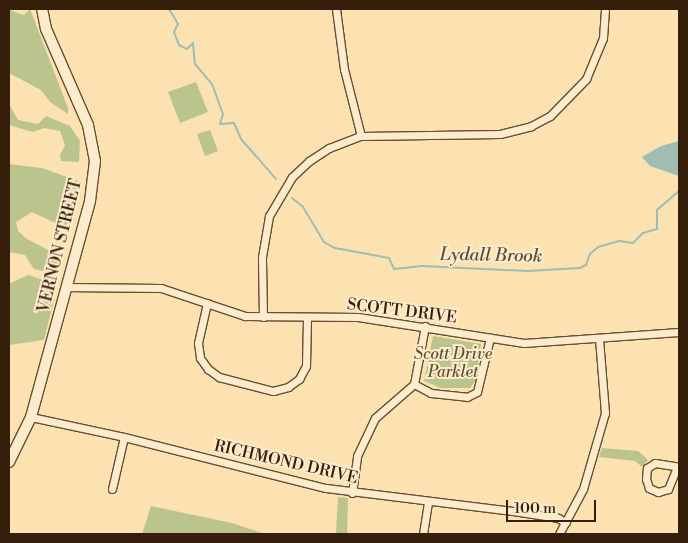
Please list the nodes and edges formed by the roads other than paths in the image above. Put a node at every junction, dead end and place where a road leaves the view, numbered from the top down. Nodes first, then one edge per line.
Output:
1 (42, 9) edge
2 (336, 9) edge
3 (605, 9) edge
4 (361, 136) junction
5 (65, 287) junction
6 (207, 303) junction
7 (262, 317) junction
8 (307, 317) junction
9 (425, 326) junction
10 (679, 332) edge
11 (490, 338) junction
12 (599, 339) junction
13 (414, 384) junction
14 (31, 418) junction
15 (124, 437) junction
16 (9, 462) edge
17 (678, 467) edge
18 (112, 489) dead end
19 (352, 493) junction
20 (428, 501) junction
21 (566, 523) junction
22 (423, 534) edge
23 (559, 534) edge

1 - 5 street, VERNON STREET
2 - 4 street
3 - 4 street
4 - 7 street
5 - 6 street, SCOTT DRIVE
5 - 14 street, VERNON STREET
6 - 7 street, SCOTT DRIVE
6 - 8 street
7 - 8 street, SCOTT DRIVE
8 - 9 street, SCOTT DRIVE
9 - 11 street, SCOTT DRIVE
9 - 13 street
10 - 12 street, SCOTT DRIVE
11 - 12 street, SCOTT DRIVE
11 - 13 street
12 - 21 street
13 - 19 street
14 - 15 street, RICHMOND DRIVE
14 - 16 street, VERNON STREET
15 - 18 street
15 - 19 street, RICHMOND DRIVE
17 - 17 street
19 - 20 street, RICHMOND DRIVE
20 - 21 street, RICHMOND DRIVE
20 - 22 street
21 - 23 street

